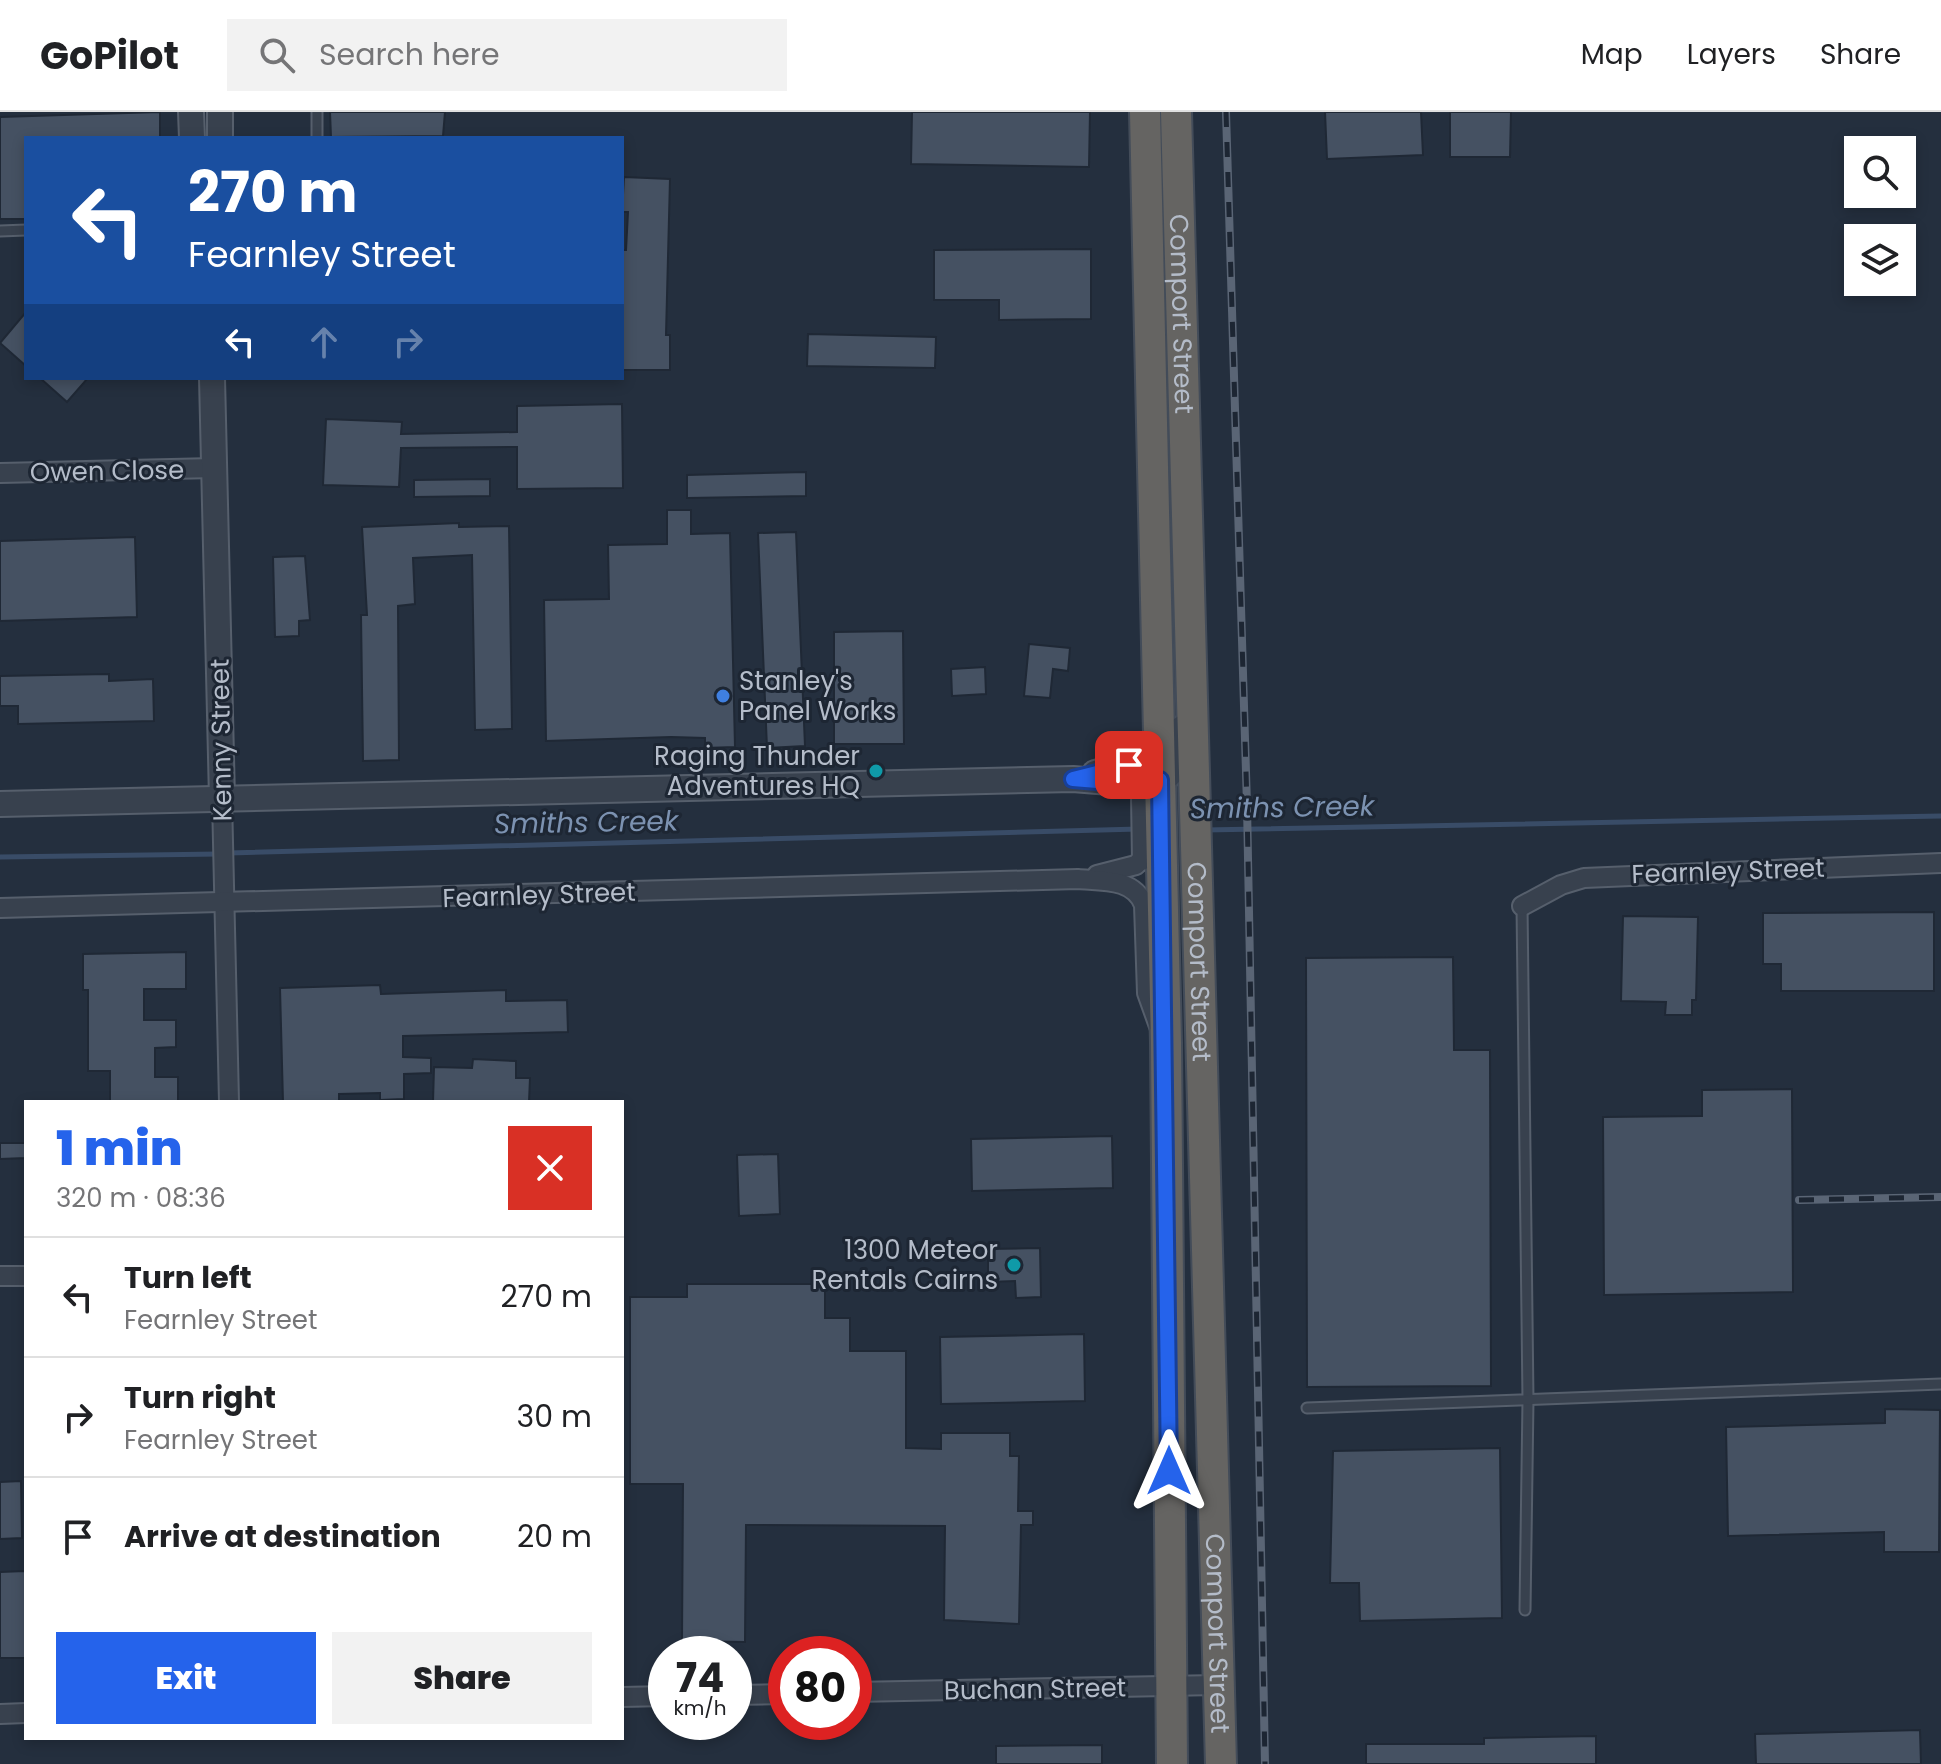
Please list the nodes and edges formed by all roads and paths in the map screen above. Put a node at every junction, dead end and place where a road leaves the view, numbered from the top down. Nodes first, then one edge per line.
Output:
1 (191, 112) edge
2 (220, 112) edge
3 (317, 112) edge
4 (1145, 112) edge
5 (1176, 112) edge
6 (192, 136) edge
7 (220, 136) edge
8 (317, 136) edge
9 (24, 230) edge
10 (0, 231) edge
11 (212, 380) edge
12 (214, 468) junction
13 (0, 473) edge
14 (1190, 587) junction
15 (1160, 733) junction
16 (1073, 779) junction
17 (1152, 791) junction
18 (222, 799) junction
19 (0, 804) edge
20 (1153, 852) junction
21 (1941, 863) edge
22 (1078, 879) junction
23 (224, 904) junction
24 (1522, 906) joint
25 (0, 908) edge
26 (1166, 1043) junction
27 (229, 1100) edge
28 (0, 1276) edge
29 (24, 1276) edge
30 (1941, 1384) edge
31 (1528, 1400) junction
32 (1307, 1408) dead end
33 (1525, 1610) dead end
34 (1171, 1685) junction
35 (1217, 1685) junction
36 (872, 1692) edge
37 (648, 1696) edge
38 (624, 1697) edge
39 (24, 1713) edge
40 (0, 1714) edge
41 (1172, 1764) edge
42 (1221, 1764) edge

1 - 6 street
2 - 7 street
3 - 8 lane
4 - 15 highway, Comport Street
5 - 14 highway, Comport Street
9 - 10 lane
11 - 12 street, Kenny Street
12 - 13 street, Owen Close
12 - 18 street, Kenny Street
14 - 17 street
14 - 35 highway, Comport Street
15 - 16 street
15 - 17 highway, Comport Street
16 - 17 street
16 - 18 street
17 - 20 highway, Comport Street
18 - 19 street
18 - 23 street, Kenny Street
20 - 22 street, Fearnley Street
20 - 26 highway, Comport Street
21 - 24 street, Fearnley Street
22 - 23 street, Fearnley Street
22 - 26 street, Fearnley Street
23 - 25 street, Fearnley Street
23 - 27 street, Kenny Street
24 - 31 lane
26 - 34 highway, Comport Street
28 - 29 street
30 - 31 lane
31 - 32 lane
31 - 33 lane
34 - 35 street, Buchan Street
34 - 36 street, Buchan Street
34 - 41 highway, Comport Street
35 - 42 highway, Comport Street
37 - 38 street
39 - 40 street

